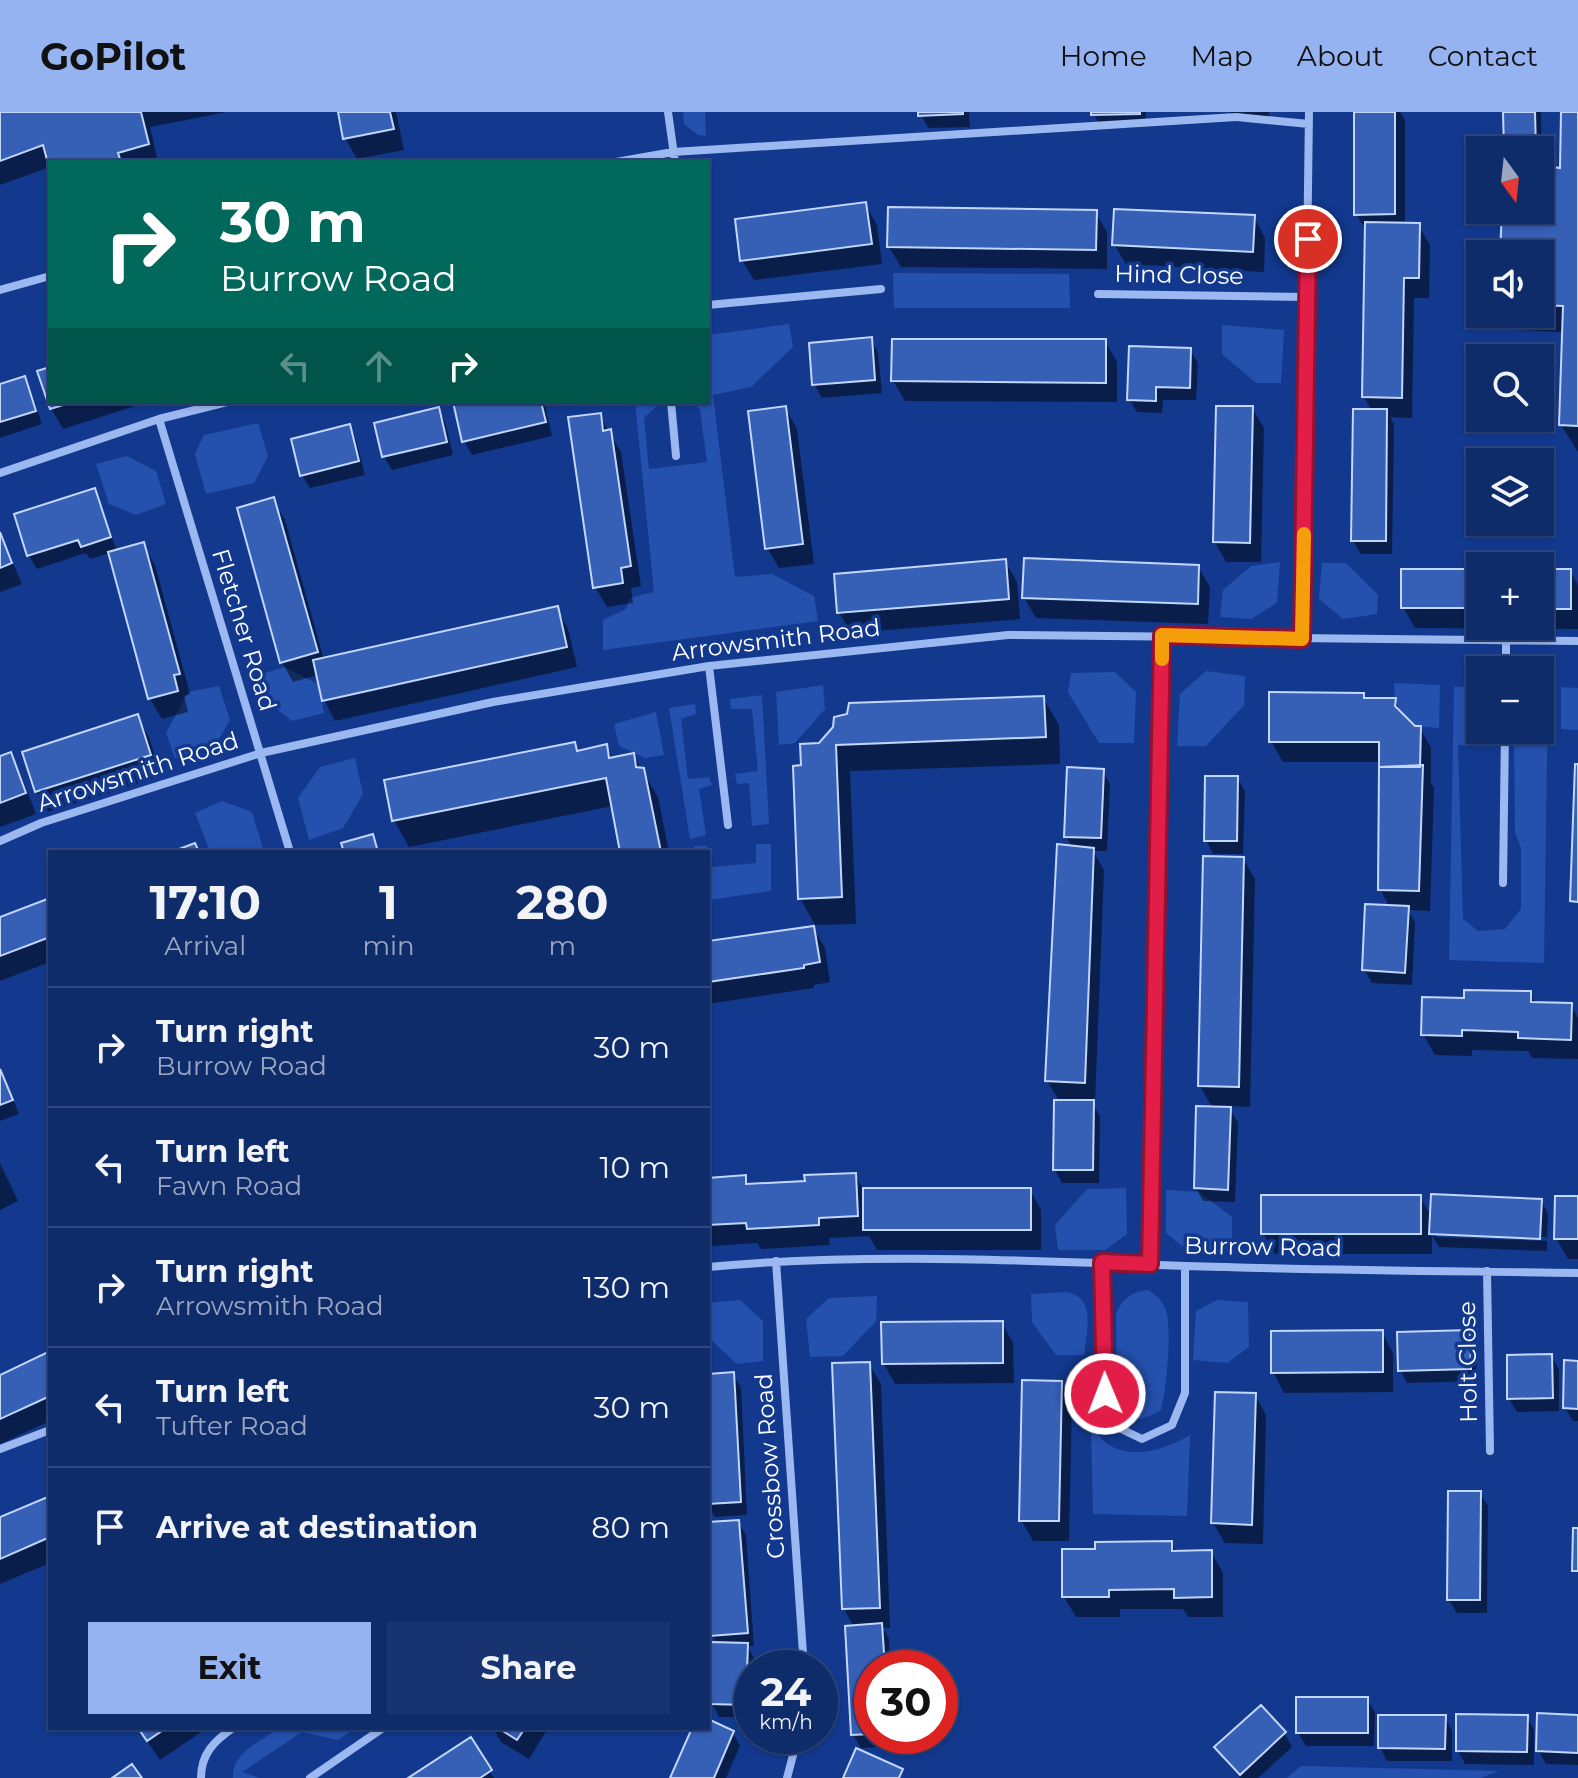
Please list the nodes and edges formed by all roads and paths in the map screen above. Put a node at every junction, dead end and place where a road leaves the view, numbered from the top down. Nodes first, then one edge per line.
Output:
1 (668, 112) edge
2 (1309, 112) edge
3 (1309, 124) junction
4 (674, 157) edge
5 (639, 160) edge
6 (48, 277) edge
7 (881, 289) dead end
8 (0, 290) edge
9 (1098, 294) dead end
10 (1307, 297) junction
11 (710, 305) edge
12 (219, 404) edge
13 (671, 404) edge
14 (159, 419) junction
15 (676, 456) dead end
16 (0, 473) edge
17 (1162, 635) junction
18 (1302, 639) junction
19 (1506, 641) junction
20 (1578, 641) edge
21 (1506, 656) edge
22 (709, 666) junction
23 (1505, 744) edge
24 (261, 753) junction
25 (728, 825) dead end
26 (0, 841) edge
27 (289, 850) edge
28 (1503, 883) dead end
29 (776, 1261) junction
30 (1102, 1262) junction
31 (1150, 1264) junction
32 (1185, 1266) junction
33 (710, 1267) edge
34 (1487, 1271) junction
35 (1578, 1273) edge
36 (48, 1431) edge
37 (0, 1449) edge
38 (1490, 1451) dead end
39 (803, 1650) edge
40 (230, 1730) edge
41 (380, 1730) edge
42 (793, 1754) edge
43 (201, 1778) edge
44 (310, 1778) edge
45 (787, 1778) edge

1 - 4 street
2 - 3 street
3 - 4 street
3 - 10 street
4 - 5 street
6 - 8 street
7 - 11 street
9 - 10 street, Hind Close
10 - 18 street
12 - 14 street
13 - 15 street
14 - 16 street
14 - 24 street, Fletcher Road
17 - 18 street, Arrowsmith Road
17 - 22 street, Arrowsmith Road
17 - 31 street
18 - 19 street, Arrowsmith Road
19 - 20 street, Arrowsmith Road
19 - 21 street
22 - 24 street, Arrowsmith Road
22 - 25 street
23 - 28 street
24 - 26 street, Arrowsmith Road
24 - 27 street, Fletcher Road
29 - 30 street, Burrow Road
29 - 33 street, Burrow Road
29 - 39 street, Crossbow Road
30 - 31 street, Burrow Road
30 - 32 street
31 - 32 street, Burrow Road
32 - 34 street, Burrow Road
34 - 35 street, Burrow Road
34 - 38 street, Holt Close
36 - 37 street
40 - 43 street
41 - 44 street
42 - 45 street

